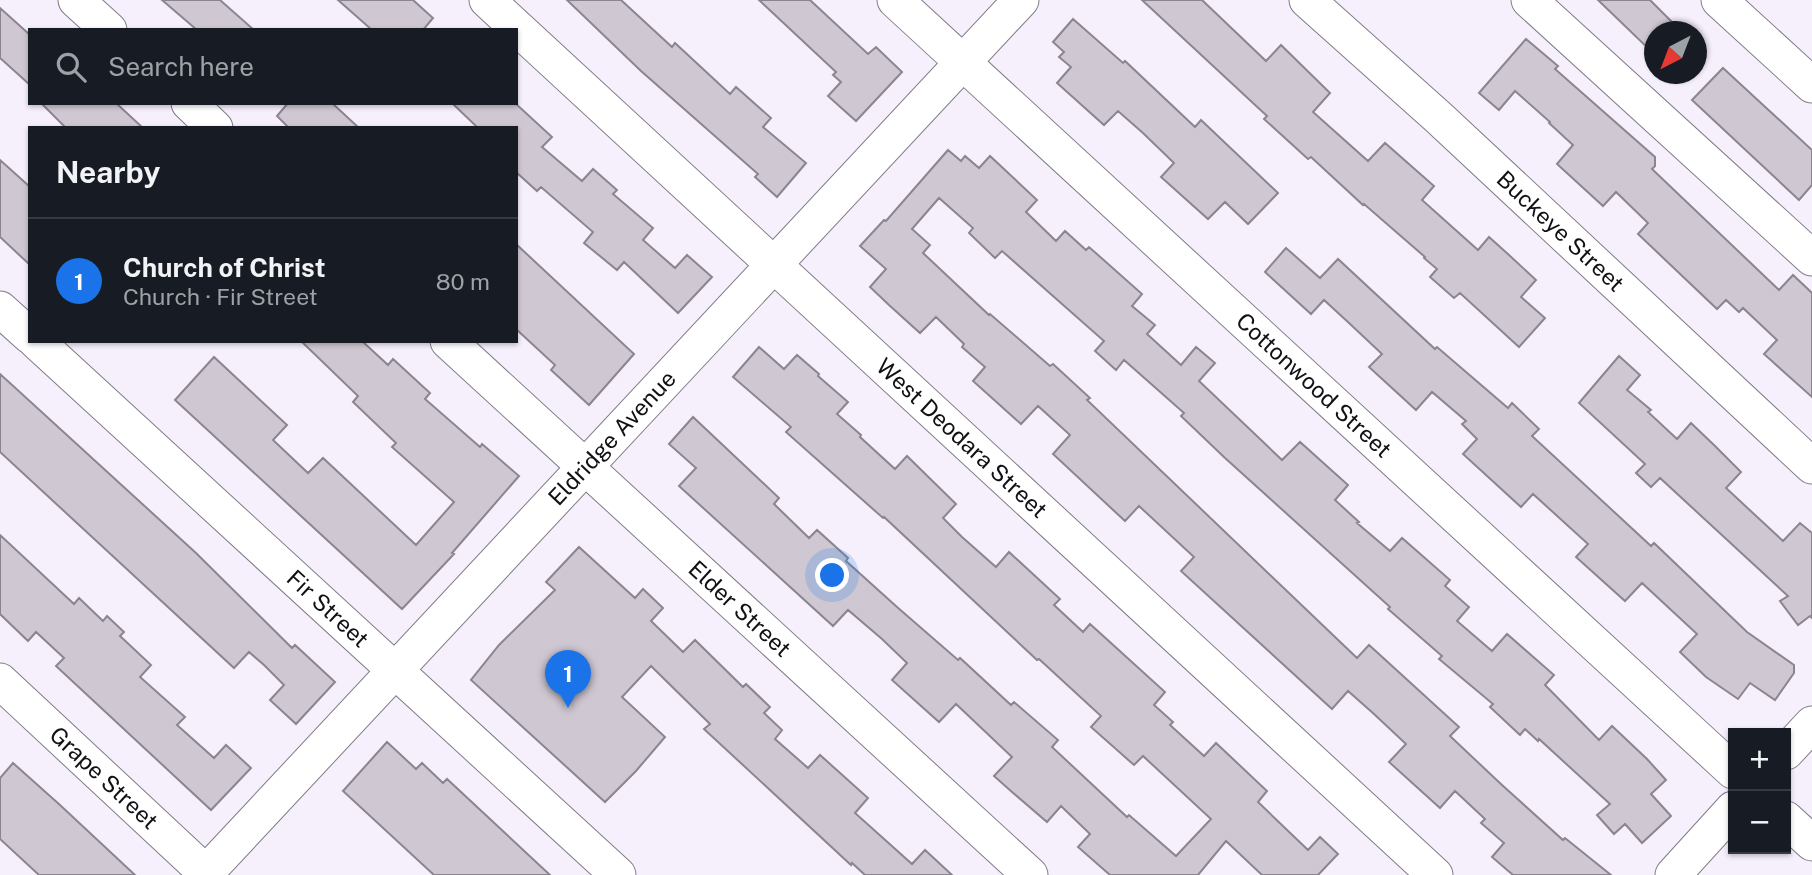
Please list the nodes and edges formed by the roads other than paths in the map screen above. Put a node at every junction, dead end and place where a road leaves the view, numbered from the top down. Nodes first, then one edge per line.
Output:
1 (76, 0) edge
2 (487, 0) edge
3 (895, 0) edge
4 (1021, 0) edge
5 (1307, 0) edge
6 (1529, 0) edge
7 (1719, 0) edge
8 (107, 28) edge
9 (517, 28) edge
10 (518, 29) edge
11 (962, 62) junction
12 (1812, 85) edge
13 (191, 105) edge
14 (213, 126) edge
15 (1812, 258) edge
16 (774, 265) junction
17 (0, 309) edge
18 (28, 334) edge
19 (38, 343) edge
20 (450, 343) edge
21 (1812, 466) edge
22 (584, 467) junction
23 (395, 671) junction
24 (0, 681) edge
25 (1812, 724) edge
26 (1791, 747) edge
27 (1728, 766) edge
28 (1728, 814) edge
29 (1791, 824) edge
30 (1812, 843) edge
31 (205, 874) edge
32 (618, 875) edge
33 (1030, 875) edge
34 (1435, 875) edge
35 (1673, 875) edge

1 - 8 street
2 - 9 street, West Deodara Street
3 - 11 street, Cottonwood Street
4 - 11 street, Eldridge Avenue
5 - 21 street, Buckeye Street
6 - 15 street
7 - 12 street
10 - 16 street, West Deodara Street
11 - 16 street, Eldridge Avenue
11 - 27 street, Cottonwood Street
13 - 14 street
16 - 22 street, Eldridge Avenue
16 - 34 street, West Deodara Street
17 - 18 street
19 - 23 street, Fir Street
20 - 22 street, Elder Street
22 - 23 street, Eldridge Avenue
22 - 33 street, Elder Street
23 - 31 street, Eldridge Avenue
23 - 32 street, Fir Street
24 - 31 street, Grape Street
25 - 26 street
28 - 35 street
29 - 30 street

